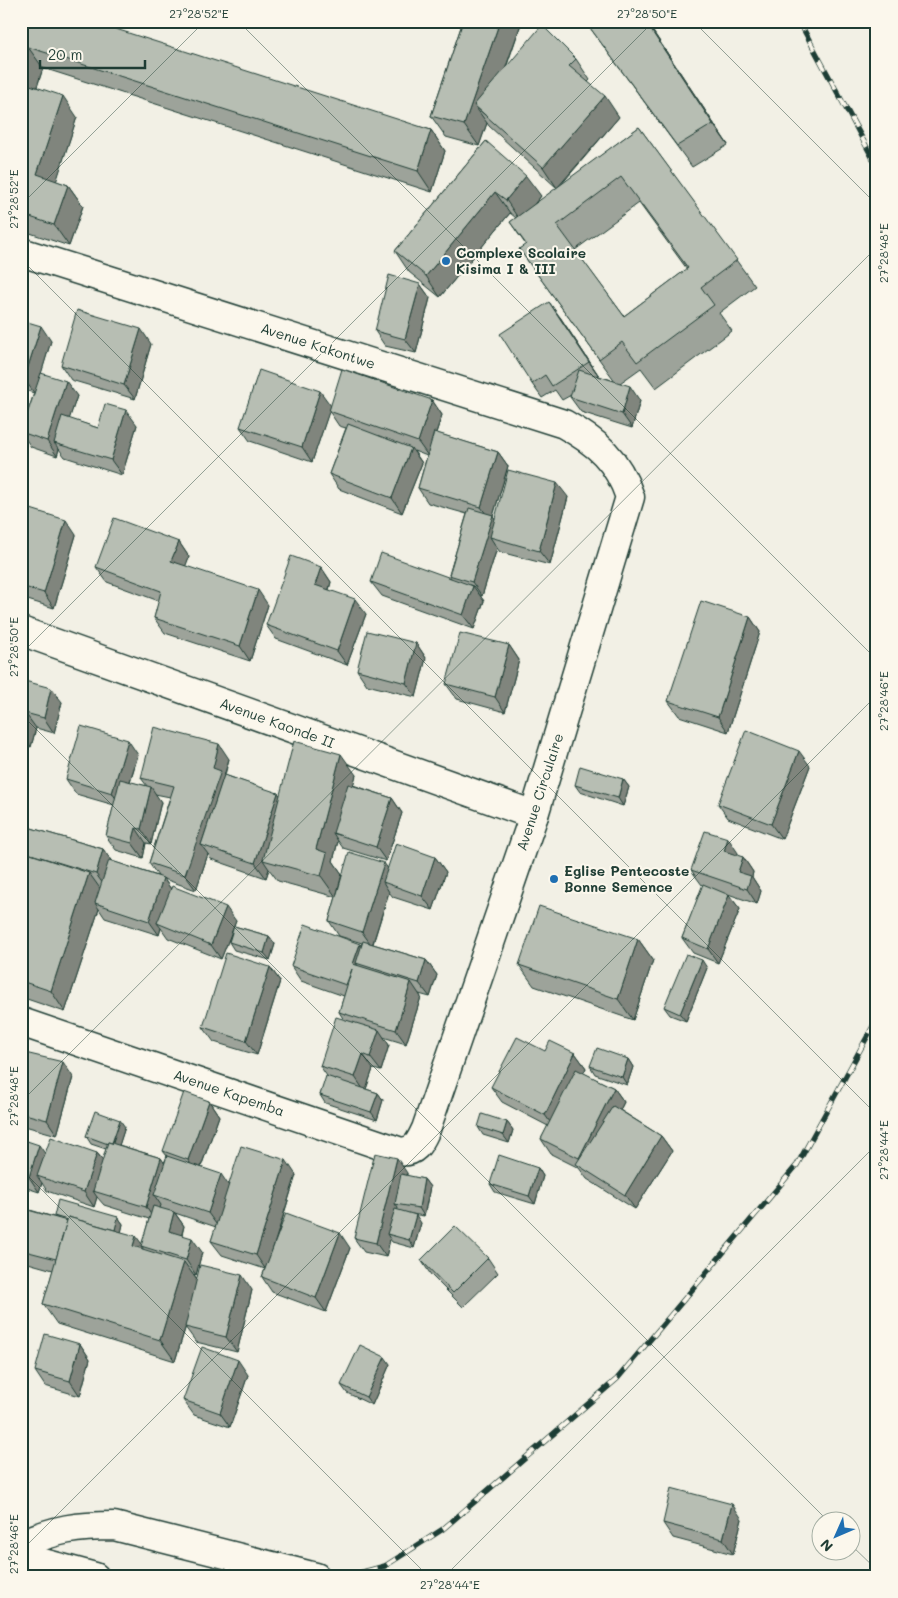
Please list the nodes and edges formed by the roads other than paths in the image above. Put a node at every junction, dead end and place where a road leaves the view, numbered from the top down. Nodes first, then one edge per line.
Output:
1 (21, 252) edge
2 (608, 455) joint
3 (21, 631) edge
4 (534, 815) junction
5 (21, 1022) edge
6 (426, 1129) joint
7 (21, 1544) edge
8 (21, 1558) edge
9 (95, 1577) edge
10 (316, 1577) edge

1 - 2 street, Avenue Kakontwe
2 - 4 street, Avenue Circulaire
3 - 4 street, Avenue Kaonde II
4 - 6 street, Avenue Circulaire
5 - 6 street, Avenue Kapemba
7 - 10 street
8 - 9 street

